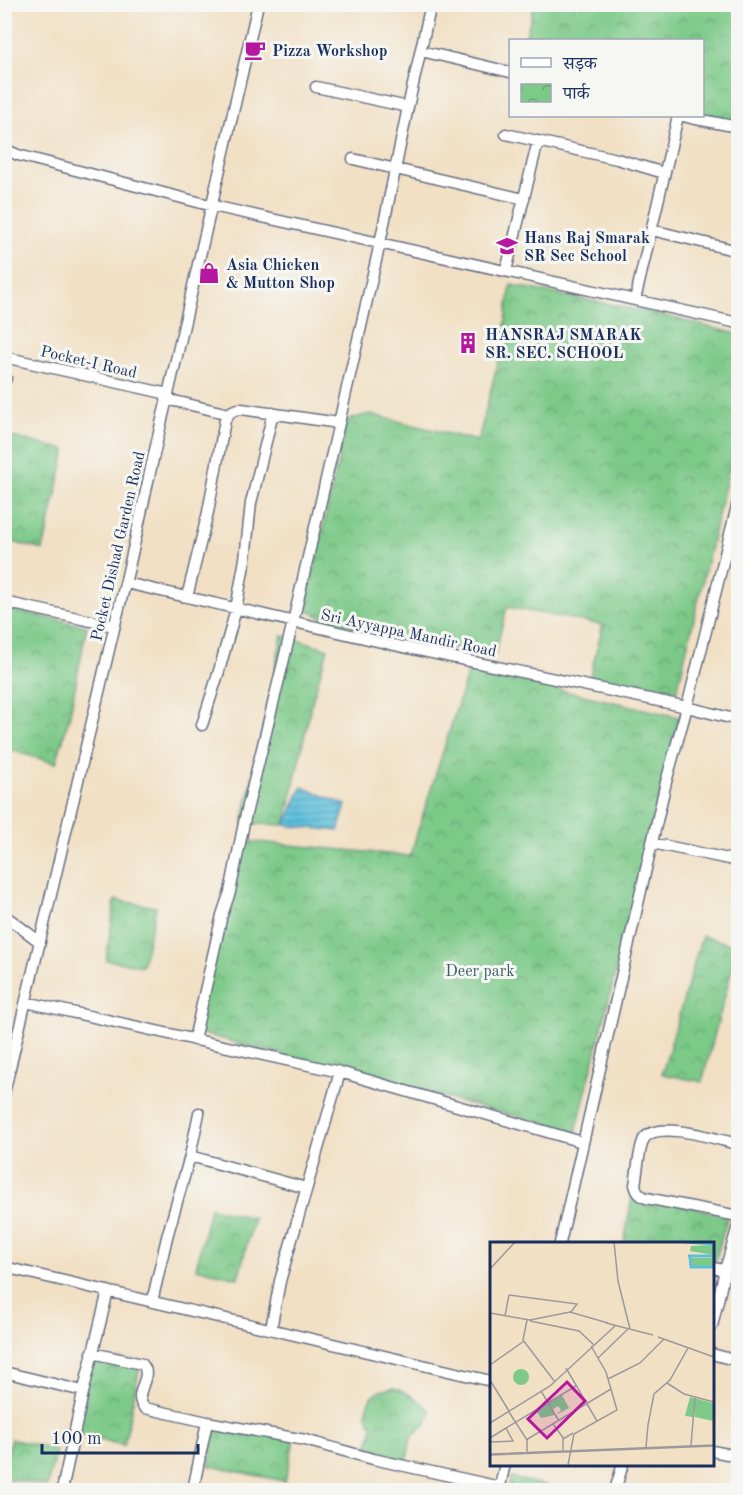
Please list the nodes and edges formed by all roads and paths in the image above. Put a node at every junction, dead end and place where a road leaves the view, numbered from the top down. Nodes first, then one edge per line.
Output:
1 (258, 4) edge
2 (431, 4) edge
3 (421, 51) junction
4 (509, 72) edge
5 (316, 87) dead end
6 (408, 108) junction
7 (678, 117) edge
8 (687, 117) edge
9 (738, 127) edge
10 (506, 134) dead end
11 (538, 141) junction
12 (4, 149) edge
13 (352, 159) dead end
14 (396, 169) junction
15 (664, 173) junction
16 (524, 199) junction
17 (213, 206) junction
18 (652, 230) junction
19 (380, 243) junction
20 (738, 251) edge
21 (506, 271) junction
22 (635, 300) junction
23 (738, 323) edge
24 (4, 357) edge
25 (167, 396) junction
26 (229, 414) junction
27 (273, 414) junction
28 (339, 423) junction
29 (738, 502) edge
30 (737, 514) edge
31 (126, 583) junction
32 (187, 597) junction
33 (4, 602) edge
34 (237, 609) junction
35 (293, 622) junction
36 (114, 626) junction
37 (687, 707) junction
38 (738, 720) edge
39 (202, 725) dead end
40 (652, 843) junction
41 (738, 861) edge
42 (4, 915) edge
43 (40, 942) junction
44 (26, 1002) junction
45 (194, 1040) junction
46 (340, 1072) junction
47 (4, 1093) edge
48 (199, 1113) dead end
49 (582, 1142) junction
50 (738, 1144) edge
51 (190, 1156) junction
52 (306, 1188) junction
53 (738, 1216) edge
54 (738, 1226) edge
55 (562, 1242) edge
56 (4, 1267) edge
57 (713, 1268) edge
58 (725, 1270) junction
59 (108, 1291) junction
60 (152, 1302) junction
61 (713, 1318) edge
62 (271, 1329) junction
63 (92, 1353) junction
64 (713, 1355) edge
65 (738, 1361) edge
66 (4, 1372) edge
67 (490, 1381) edge
68 (83, 1391) junction
69 (207, 1422) junction
70 (713, 1451) edge
71 (738, 1456) edge
72 (505, 1465) edge
73 (623, 1465) edge
74 (499, 1489) edge
75 (62, 1491) edge
76 (192, 1491) edge
77 (615, 1491) edge

1 - 17 street, Pocket Dishad Garden Road
2 - 3 street
3 - 4 street
3 - 6 street
5 - 6 street
6 - 14 street
7 - 15 street
8 - 9 street
10 - 11 street
11 - 15 street
11 - 16 street
12 - 17 street
13 - 14 street
14 - 16 street
14 - 19 street
15 - 18 street
16 - 21 street
17 - 19 street
17 - 25 street, Pocket Dishad Garden Road
18 - 20 street
18 - 22 street
19 - 21 street
19 - 28 street
21 - 22 street
22 - 23 street
24 - 25 street, Pocket-I Road
25 - 26 street, Pocket-I Road
25 - 31 street, Pocket Dishad Garden Road
26 - 27 street, Pocket-I Road
26 - 32 street
27 - 28 street, Pocket-I Road
27 - 34 street
28 - 35 street
29 - 30 street
30 - 37 street
31 - 32 street, Sri Ayyappa Mandir Road
31 - 36 street, Pocket Dishad Garden Road
32 - 34 street, Sri Ayyappa Mandir Road
33 - 36 street
34 - 35 street, Sri Ayyappa Mandir Road
34 - 39 street
35 - 37 street, Sri Ayyappa Mandir Road
35 - 45 street
36 - 43 street, Pocket Dishad Garden Road
37 - 38 street, Sri Ayyappa Mandir Road
37 - 40 street
40 - 41 street
40 - 49 street
42 - 43 street
43 - 44 street, Pocket Dishad Garden Road
44 - 45 street
44 - 47 street, Pocket Dishad Garden Road
45 - 46 street
46 - 49 street
46 - 52 street
48 - 51 street
49 - 55 street
50 - 53 street
51 - 52 street
51 - 60 street
52 - 62 street
54 - 58 street
56 - 59 street
57 - 58 street
58 - 61 street
59 - 60 street
59 - 63 street
60 - 62 street
62 - 67 street
63 - 68 street
63 - 69 street
64 - 65 street
66 - 68 street
68 - 75 street
69 - 74 street
69 - 76 street
70 - 71 street
72 - 74 street
73 - 77 street

